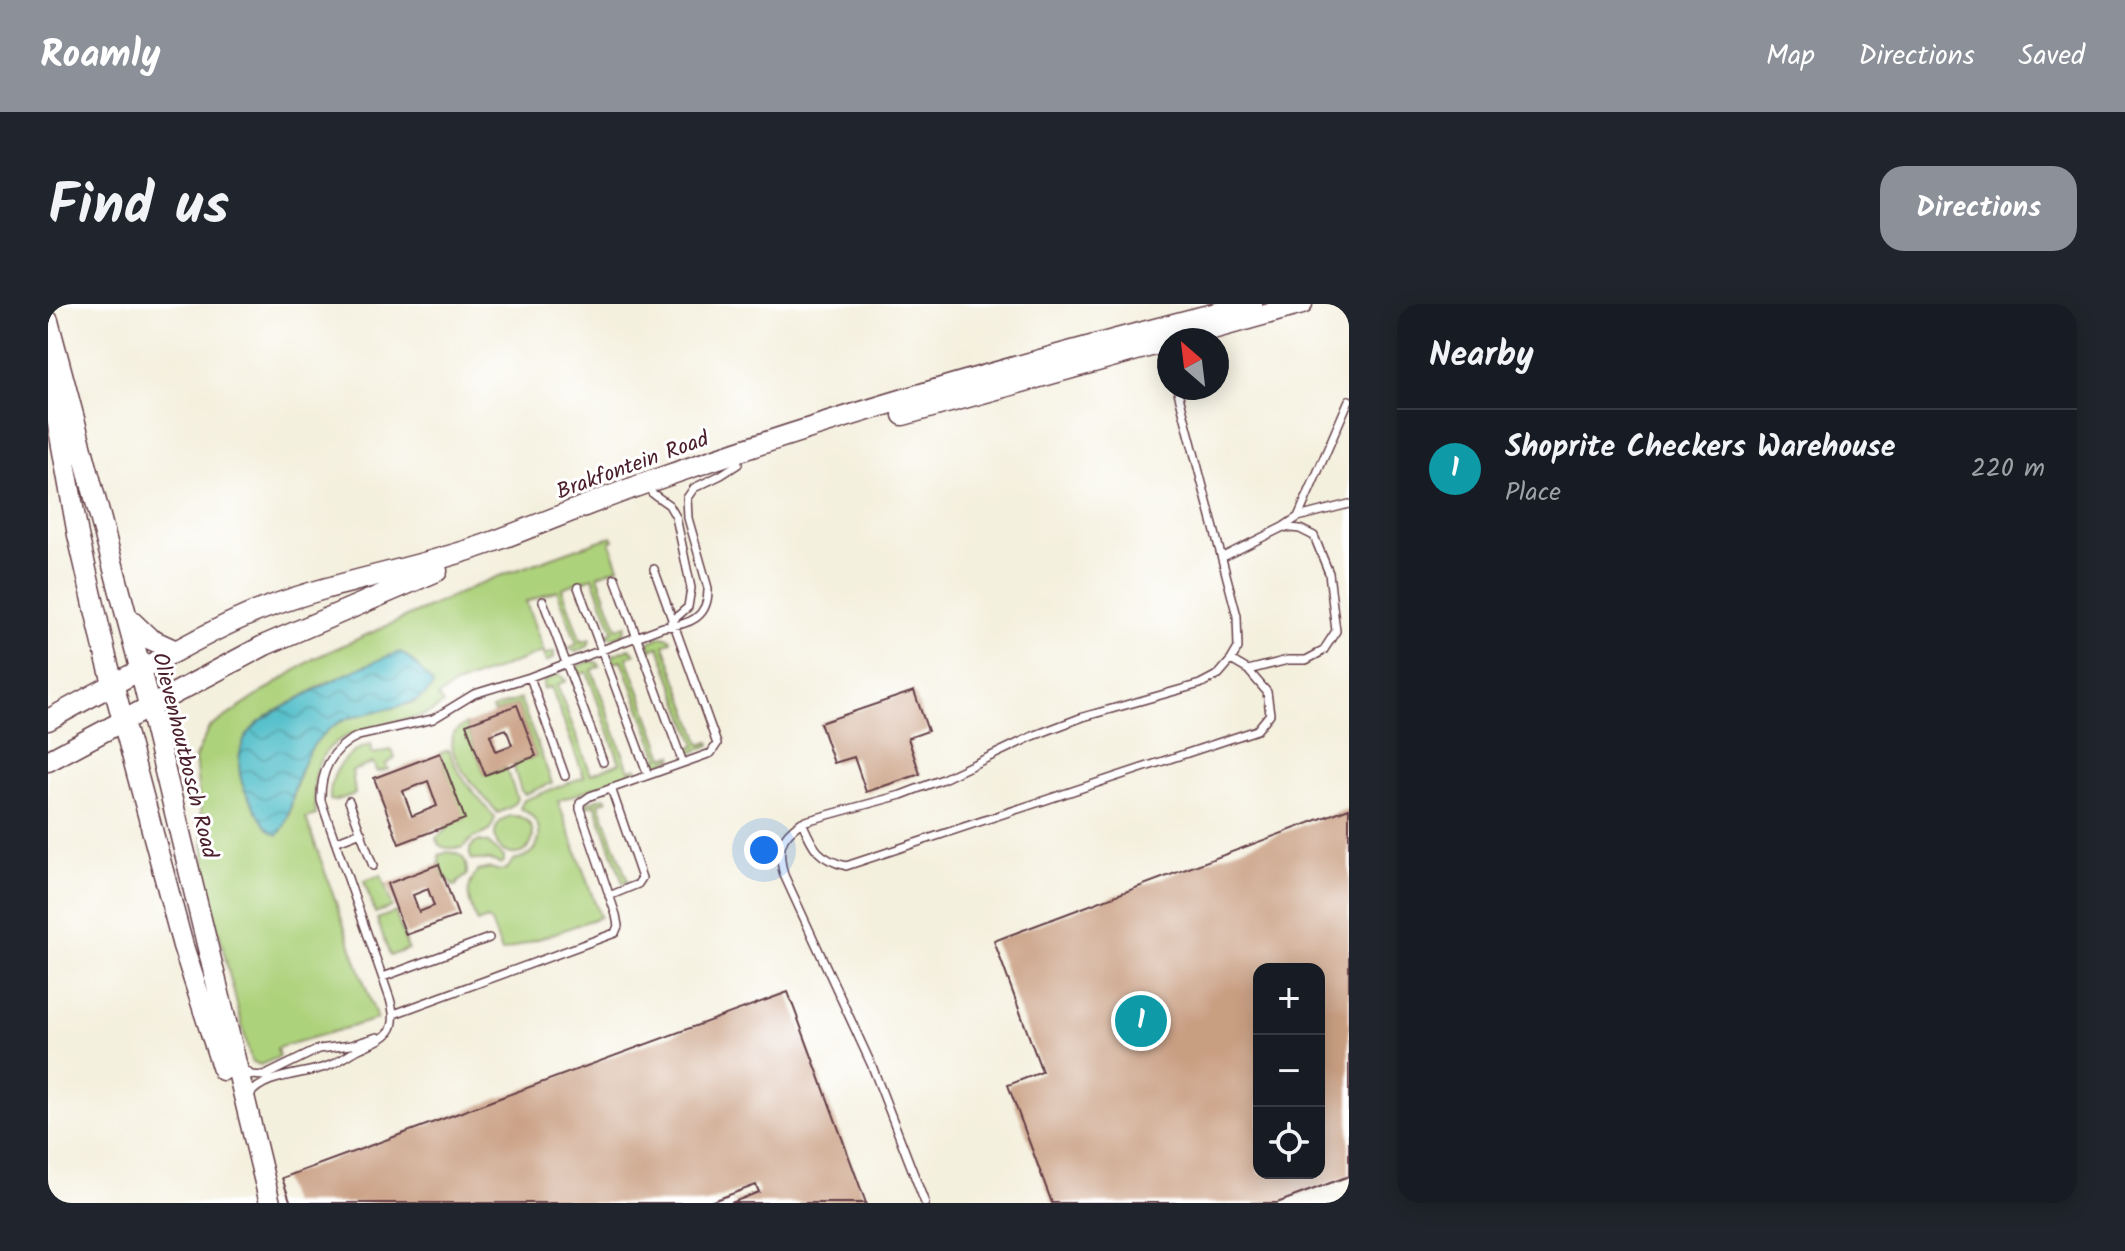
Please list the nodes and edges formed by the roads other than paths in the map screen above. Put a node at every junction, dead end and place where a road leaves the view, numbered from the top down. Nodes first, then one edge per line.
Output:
1 (1252, 304) edge
2 (1302, 304) edge
3 (48, 321) edge
4 (1226, 328) edge
5 (1157, 342) edge
6 (1157, 349) edge
7 (1029, 364) junction
8 (48, 368) edge
9 (1180, 400) edge
10 (1349, 400) edge
11 (738, 464) junction
12 (652, 493) junction
13 (1349, 504) edge
14 (1298, 517) junction
15 (1283, 527) junction
16 (1223, 557) junction
17 (654, 569) dead end
18 (615, 578) dead end
19 (578, 587) dead end
20 (543, 601) dead end
21 (126, 616) junction
22 (674, 623) junction
23 (638, 636) junction
24 (601, 650) junction
25 (176, 651) junction
26 (1231, 660) junction
27 (565, 664) junction
28 (140, 670) junction
29 (1248, 670) junction
30 (530, 677) junction
31 (114, 684) junction
32 (149, 706) junction
33 (48, 720) edge
34 (123, 720) junction
35 (48, 761) edge
36 (603, 762) dead end
37 (683, 763) junction
38 (648, 775) junction
39 (565, 776) dead end
40 (611, 788) junction
41 (349, 801) dead end
42 (802, 822) junction
43 (361, 832) junction
44 (335, 842) junction
45 (373, 866) dead end
46 (609, 896) junction
47 (489, 938) dead end
48 (383, 977) junction
49 (394, 1014) junction
50 (392, 1027) junction
51 (231, 1049) junction
52 (246, 1110) junction
53 (260, 1203) edge
54 (270, 1203) edge
55 (925, 1203) edge

1 - 7 street, Brakfontein Road
2 - 4 street, Brakfontein Road
3 - 21 street, Olievenhoutbosch Road
5 - 7 street
6 - 11 street, Brakfontein Road
7 - 25 street, Brakfontein Road
8 - 31 street
9 - 16 lane
10 - 14 lane
11 - 12 street, Brakfontein Road
11 - 22 lane
12 - 22 lane
12 - 32 street, Brakfontein Road
13 - 14 lane
14 - 15 lane
15 - 16 lane
15 - 29 lane
16 - 26 lane
17 - 22 lane
18 - 23 lane
19 - 24 lane
20 - 27 lane
21 - 25 street
21 - 28 street, Olievenhoutbosch Road
22 - 23 lane
22 - 37 lane
23 - 24 lane
23 - 37 lane
24 - 27 lane
24 - 38 lane
25 - 28 street, Brakfontein Road
26 - 29 lane
26 - 42 lane
27 - 30 lane
27 - 36 lane
28 - 31 street, Brakfontein Road
28 - 32 street, Olievenhoutbosch Road
29 - 42 lane
30 - 39 lane
30 - 44 lane
31 - 33 street, Brakfontein Road
31 - 34 street
32 - 34 street, Brakfontein Road
32 - 51 street, Olievenhoutbosch Road
34 - 35 street, Brakfontein Road
34 - 53 street
37 - 38 lane
38 - 40 lane
40 - 46 lane
40 - 46 lane
41 - 43 lane
42 - 55 lane
43 - 44 lane
43 - 45 lane
44 - 48 lane
46 - 49 lane
47 - 48 lane
48 - 49 lane
49 - 50 lane
50 - 51 lane
50 - 52 lane
51 - 52 street, Olievenhoutbosch Road
52 - 54 street, Olievenhoutbosch Road

